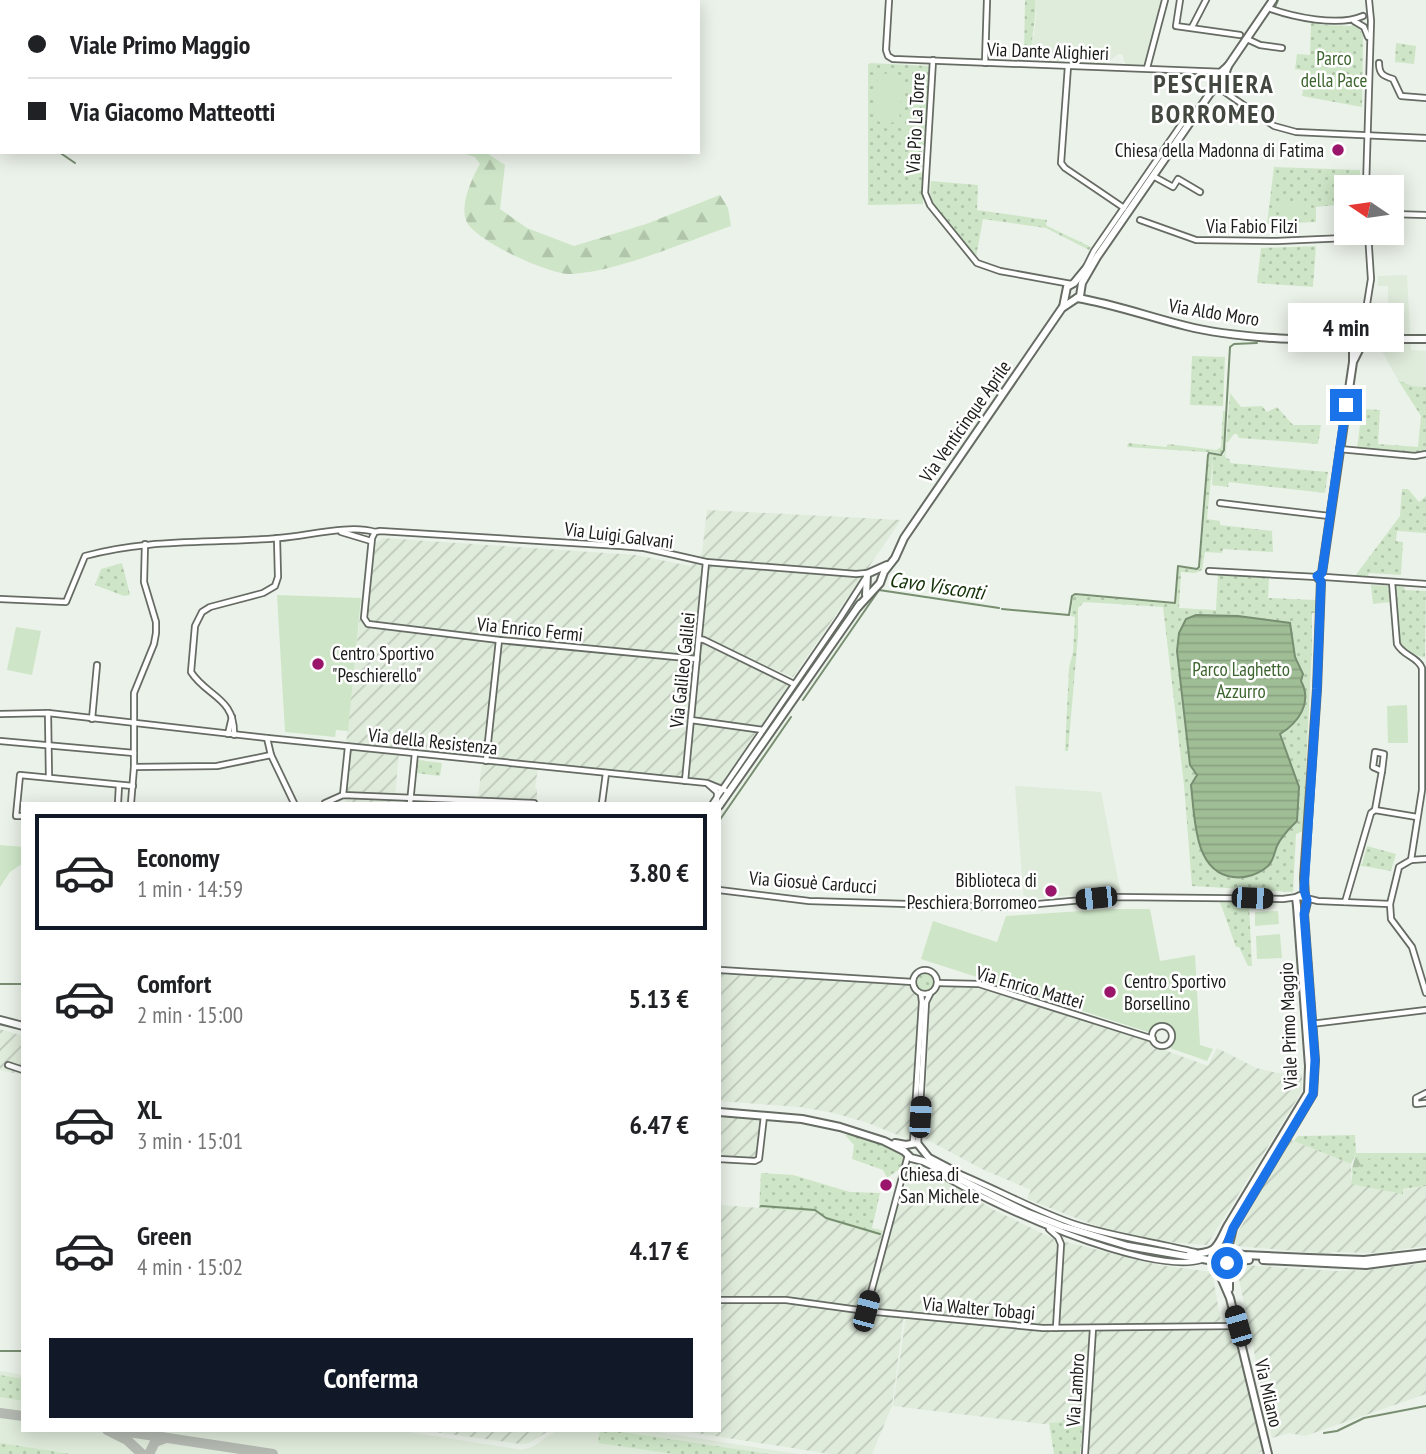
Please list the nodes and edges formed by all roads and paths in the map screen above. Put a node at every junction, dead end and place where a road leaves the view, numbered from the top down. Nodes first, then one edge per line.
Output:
1 (889, 0) edge
2 (987, 0) edge
3 (1165, 0) edge
4 (1180, 0) edge
5 (1206, 0) edge
6 (1273, 0) edge
7 (1369, 1) edge
8 (1268, 8) junction
9 (1283, 13) junction
10 (1362, 16) junction
11 (1262, 17) junction
12 (1349, 20) junction
13 (1370, 21) junction
14 (1362, 25) junction
15 (1192, 27) junction
16 (1243, 37) junction
17 (1369, 38) junction
18 (1282, 48) dead end
19 (933, 60) junction
20 (985, 63) junction
21 (1379, 63) dead end
22 (1068, 66) junction
23 (1147, 68) junction
24 (1209, 71) junction
25 (1224, 73) junction
26 (1216, 84) junction
27 (1426, 98) edge
28 (1190, 122) junction
29 (1368, 135) junction
30 (1426, 138) edge
31 (1366, 175) edge
32 (1153, 176) junction
33 (1200, 192) dead end
34 (1124, 208) junction
35 (1404, 214) edge
36 (1426, 215) edge
37 (1140, 220) dead end
38 (1334, 237) edge
39 (1369, 245) edge
40 (1097, 257) junction
41 (1084, 270) junction
42 (1049, 282) junction
43 (1077, 286) junction
44 (1071, 296) junction
45 (1091, 300) junction
46 (1356, 338) junction
47 (1378, 339) junction
48 (1426, 339) edge
49 (1362, 345) junction
50 (1353, 362) junction
51 (1339, 449) junction
52 (1426, 454) edge
53 (1220, 503) dead end
54 (1329, 516) junction
55 (366, 529) junction
56 (336, 532) junction
57 (374, 533) junction
58 (277, 538) junction
59 (364, 538) junction
60 (371, 541) junction
61 (145, 544) junction
62 (897, 553) junction
63 (706, 562) junction
64 (879, 569) junction
65 (1209, 571) dead end
66 (1321, 577) junction
67 (866, 578) junction
68 (879, 582) junction
69 (1392, 582) junction
70 (1426, 584) edge
71 (0, 599) edge
72 (858, 607) junction
73 (699, 639) junction
74 (499, 640) junction
75 (697, 659) junction
76 (97, 665) dead end
77 (794, 684) junction
78 (48, 713) junction
79 (0, 715) edge
80 (92, 719) junction
81 (691, 720) junction
82 (133, 724) junction
83 (763, 730) junction
84 (231, 734) junction
85 (267, 738) junction
86 (0, 741) edge
87 (49, 744) junction
88 (348, 747) junction
89 (134, 752) junction
90 (415, 754) junction
91 (271, 755) junction
92 (486, 761) junction
93 (134, 767) junction
94 (1382, 771) dead end
95 (606, 773) junction
96 (49, 777) junction
97 (685, 781) junction
98 (707, 783) junction
99 (119, 785) junction
100 (133, 786) junction
101 (726, 790) junction
102 (343, 795) junction
103 (410, 801) edge
104 (118, 802) edge
105 (131, 802) edge
106 (294, 802) edge
107 (327, 802) edge
108 (459, 802) edge
109 (487, 802) edge
110 (602, 802) edge
111 (716, 802) edge
112 (1423, 804) edge
113 (1375, 810) junction
114 (20, 816) edge
115 (1417, 817) junction
116 (1426, 859) edge
117 (1411, 860) junction
118 (721, 890) edge
119 (1301, 901) junction
120 (1345, 902) junction
121 (1390, 904) junction
122 (721, 970) edge
123 (913, 982) junction
124 (937, 983) junction
125 (1426, 993) edge
126 (920, 994) junction
127 (930, 994) junction
128 (1426, 1010) edge
129 (0, 1020) edge
130 (1309, 1024) junction
131 (21, 1025) edge
132 (1153, 1040) junction
133 (8, 1065) dead end
134 (21, 1069) edge
135 (1426, 1093) edge
136 (1426, 1104) edge
137 (721, 1110) edge
138 (721, 1110) edge
139 (764, 1116) junction
140 (913, 1148) junction
141 (916, 1158) junction
142 (721, 1159) edge
143 (930, 1164) junction
144 (955, 1172) junction
145 (901, 1177) junction
146 (980, 1188) junction
147 (1040, 1223) junction
148 (1077, 1237) junction
149 (1216, 1248) junction
150 (1229, 1249) junction
151 (1061, 1251) junction
152 (1426, 1255) edge
153 (1202, 1256) junction
154 (1229, 1261) junction
155 (1215, 1262) junction
156 (1230, 1298) junction
157 (721, 1300) edge
158 (866, 1311) junction
159 (1238, 1326) junction
160 (1056, 1328) junction
161 (1093, 1328) junction
162 (1085, 1454) edge
163 (1268, 1454) edge

1 - 19 street, Via Dante Alighieri
2 - 20 street
3 - 23 street
4 - 15 street
5 - 15 street
6 - 8 main road
7 - 10 street
7 - 13 street
8 - 9 street
8 - 11 main road
9 - 11 street
9 - 12 street
10 - 12 street
10 - 13 street
10 - 14 street
11 - 16 main road
12 - 14 street
13 - 14 street
13 - 17 street
14 - 17 street
15 - 16 street
16 - 18 street
16 - 25 main road
17 - 29 street
19 - 20 street, Via Dante Alighieri
19 - 42 street, Via Pio La Torre
20 - 22 street, Via Dante Alighieri
21 - 27 street
22 - 23 street, Via Dante Alighieri
22 - 34 street
23 - 24 street, Via Dante Alighieri
24 - 25 street, Via Dante Alighieri
24 - 26 street
25 - 26 main road
26 - 28 main road
26 - 29 street
28 - 32 main road
28 - 34 street
29 - 30 street
29 - 31 street
32 - 33 street
32 - 40 main road
34 - 41 street
35 - 36 street
37 - 38 street, Via Fabio Filzi
39 - 46 street
40 - 41 main road
40 - 43 main road
41 - 43 main road
42 - 43 street, Via Pio La Torre
42 - 44 street, Via Pio La Torre
43 - 44 main road
43 - 44 main road
43 - 45 main road
44 - 45 main road, Via Aldo Moro
44 - 62 main road, Via Venticinque Aprile
45 - 46 main road, Via Aldo Moro
46 - 47 main road, Via Aldo Moro
46 - 49 main road, Via Aldo Moro
46 - 50 main road
47 - 48 main road, Via Aldo Moro
47 - 49 main road, Via Aldo Moro
49 - 50 main road
50 - 51 main road
51 - 52 street
51 - 54 main road
53 - 54 street
54 - 66 main road
55 - 56 street, Via Luigi Galvani
55 - 57 street, Via Luigi Galvani
55 - 59 street
56 - 58 street, Via Luigi Galvani
56 - 59 street, Via Luigi Galvani
57 - 60 street
57 - 63 street, Via Luigi Galvani
58 - 61 street, Via Luigi Galvani
58 - 84 street
59 - 60 street, Via Luigi Galvani
60 - 74 street, Via Enrico Fermi
61 - 71 street, Via Luigi Galvani
61 - 82 street
62 - 64 main road, Via Venticinque Aprile
62 - 68 main road, Via Venticinque Aprile
63 - 67 street, Via Luigi Galvani
63 - 73 street, Via Galileo Galilei
64 - 67 main road
64 - 68 main road
65 - 66 street
66 - 69 street
66 - 119 main road
67 - 68 main road
67 - 72 main road, Via Venticinque Aprile
67 - 77 street
68 - 72 main road, Via Venticinque Aprile
69 - 70 street
69 - 112 street
72 - 101 main road, Via Venticinque Aprile
73 - 75 street, Via Galileo Galilei
73 - 77 street
74 - 75 street, Via Enrico Fermi
74 - 92 street
75 - 81 street, Via Galileo Galilei
76 - 80 street
77 - 83 street
78 - 79 street, Via della Resistenza
78 - 80 street, Via della Resistenza
78 - 87 street
80 - 82 street, Via della Resistenza
81 - 83 street
81 - 97 street, Via Galileo Galilei
82 - 84 street, Via della Resistenza
82 - 89 street
83 - 101 street
84 - 85 street, Via della Resistenza
85 - 88 street, Via della Resistenza
85 - 91 street
86 - 87 street
87 - 89 street
87 - 96 street
88 - 90 street, Via della Resistenza
88 - 102 street
89 - 93 street
90 - 92 street, Via della Resistenza
90 - 103 street
91 - 93 street
91 - 106 street
92 - 95 street, Via della Resistenza
93 - 100 street
94 - 113 street
95 - 97 street, Via della Resistenza
95 - 110 street
96 - 99 street
96 - 114 street
97 - 98 street, Via della Resistenza
98 - 101 street, Via della Resistenza
98 - 111 street
99 - 100 street
99 - 104 street
100 - 105 street
101 - 111 main road, Via Venticinque Aprile
102 - 103 street
102 - 107 street
103 - 108 street
108 - 109 street
112 - 115 street
113 - 115 street
113 - 120 street
115 - 117 street
116 - 117 street
117 - 121 street
118 - 119 street, Via Giosuè Carducci
119 - 120 street, Via Giosuè Carducci
119 - 130 main road, Viale Primo Maggio
120 - 121 street, Via Giosuè Carducci
121 - 125 street
122 - 123 street, Via Enrico Mattei
123 - 124 street, Via Enrico Mattei
123 - 126 street
124 - 127 street
124 - 132 street, Via Enrico Mattei
126 - 127 street
126 - 140 street
127 - 140 street
128 - 130 street
129 - 131 main road
130 - 149 main road, Viale Primo Maggio
130 - 150 main road, Viale Primo Maggio
132 - 132 street
133 - 134 street
135 - 136 street
137 - 140 main road
138 - 139 main road
139 - 140 main road
139 - 142 street
140 - 141 main road
140 - 141 main road
140 - 144 main road
140 - 145 street
141 - 143 main road
141 - 145 street
143 - 146 main road
143 - 147 street
144 - 146 main road
144 - 153 street
145 - 158 street
146 - 153 main road
147 - 148 street
147 - 151 street
148 - 151 street
148 - 153 street
149 - 150 main road
149 - 153 main road
149 - 155 main road
150 - 152 main road
150 - 154 main road
151 - 160 street
152 - 154 main road
153 - 155 main road
154 - 155 main road
154 - 156 main road, Via Milano
155 - 156 main road, Via Milano
156 - 159 main road, Via Milano
157 - 158 street, Via Walter Tobagi
158 - 160 street, Via Walter Tobagi
159 - 161 street, Via Walter Tobagi
159 - 163 main road, Via Milano
160 - 161 street, Via Walter Tobagi
161 - 162 street, Via Lambro

